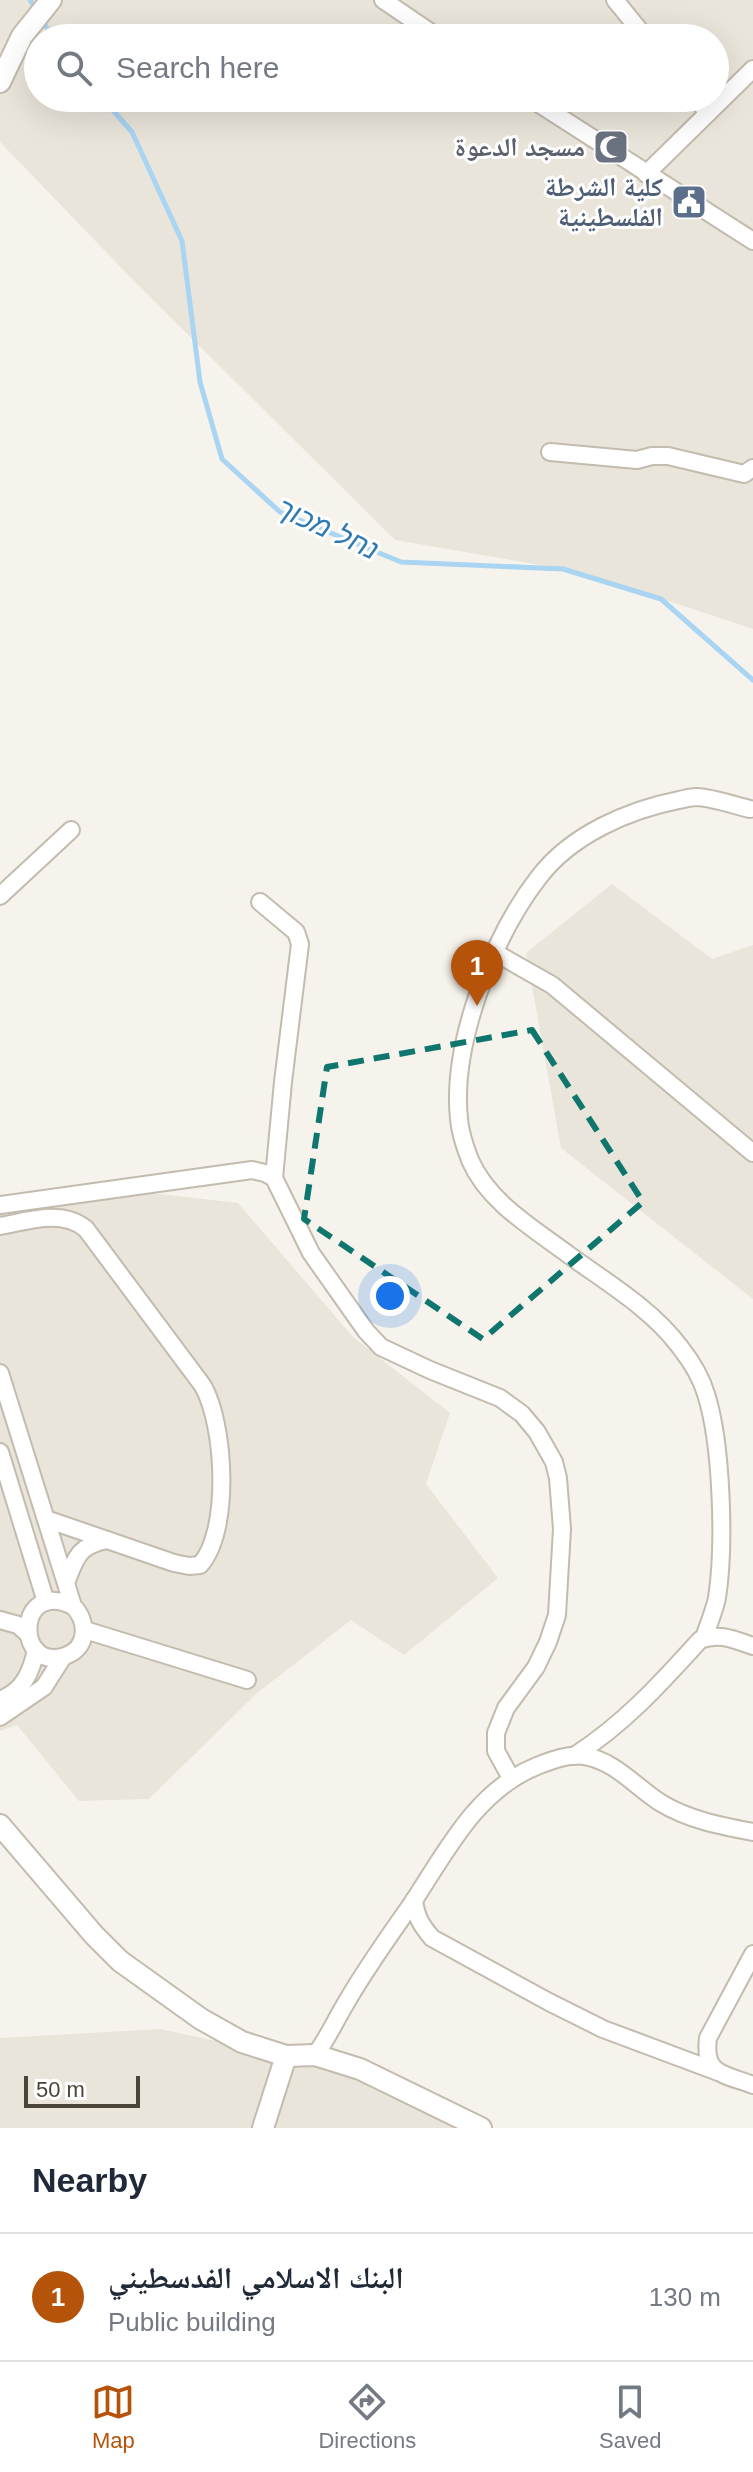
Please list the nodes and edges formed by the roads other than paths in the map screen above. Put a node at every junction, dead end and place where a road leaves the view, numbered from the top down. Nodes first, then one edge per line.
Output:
1 (383, 0) edge
2 (615, 0) edge
3 (48, 3) edge
4 (30, 24) edge
5 (418, 24) edge
6 (635, 24) edge
7 (24, 36) edge
8 (753, 69) edge
9 (0, 82) edge
10 (729, 92) edge
11 (551, 112) edge
12 (708, 113) edge
13 (646, 174) junction
14 (753, 241) edge
15 (550, 452) dead end
16 (753, 468) edge
17 (750, 809) dead end
18 (71, 830) dead end
19 (0, 896) edge
20 (260, 902) dead end
21 (494, 952) junction
22 (753, 1153) edge
23 (274, 1178) junction
24 (0, 1205) edge
25 (0, 1226) edge
26 (0, 1373) edge
27 (0, 1452) edge
28 (46, 1519) junction
29 (107, 1540) junction
30 (66, 1583) junction
31 (46, 1602) junction
32 (73, 1606) junction
33 (0, 1620) edge
34 (85, 1630) junction
35 (27, 1633) junction
36 (704, 1638) junction
37 (753, 1646) edge
38 (36, 1650) junction
39 (63, 1657) junction
40 (247, 1680) dead end
41 (0, 1700) edge
42 (0, 1717) edge
43 (574, 1756) junction
44 (511, 1778) junction
45 (0, 1825) edge
46 (753, 1832) edge
47 (414, 1900) junction
48 (394, 1929) junction
49 (432, 1938) junction
50 (753, 1954) edge
51 (708, 2038) junction
52 (315, 2055) junction
53 (286, 2056) junction
54 (673, 2056) junction
55 (718, 2072) junction
56 (753, 2085) edge
57 (263, 2128) edge
58 (481, 2128) edge

1 - 5 street
2 - 6 street
3 - 4 street
7 - 9 street
8 - 10 street
11 - 13 street
12 - 13 street
13 - 14 street
15 - 16 street
17 - 21 street
18 - 19 street
20 - 23 street
21 - 22 street
21 - 36 street
23 - 24 street
23 - 44 street
25 - 29 street
26 - 28 street
27 - 31 street
28 - 29 street
28 - 30 street
29 - 30 street
30 - 32 street
31 - 32 street
31 - 35 street
32 - 34 street
33 - 35 street
34 - 39 street
34 - 40 street
35 - 38 street
36 - 37 street
36 - 43 street
38 - 39 street
38 - 41 street
39 - 42 street
43 - 44 street
43 - 46 street
44 - 47 street
45 - 53 street
47 - 48 street
47 - 49 street
48 - 49 street
48 - 52 street
49 - 54 street
50 - 51 street
51 - 54 street
51 - 55 street
52 - 53 street
52 - 58 street
53 - 57 street
54 - 55 street
55 - 56 street

